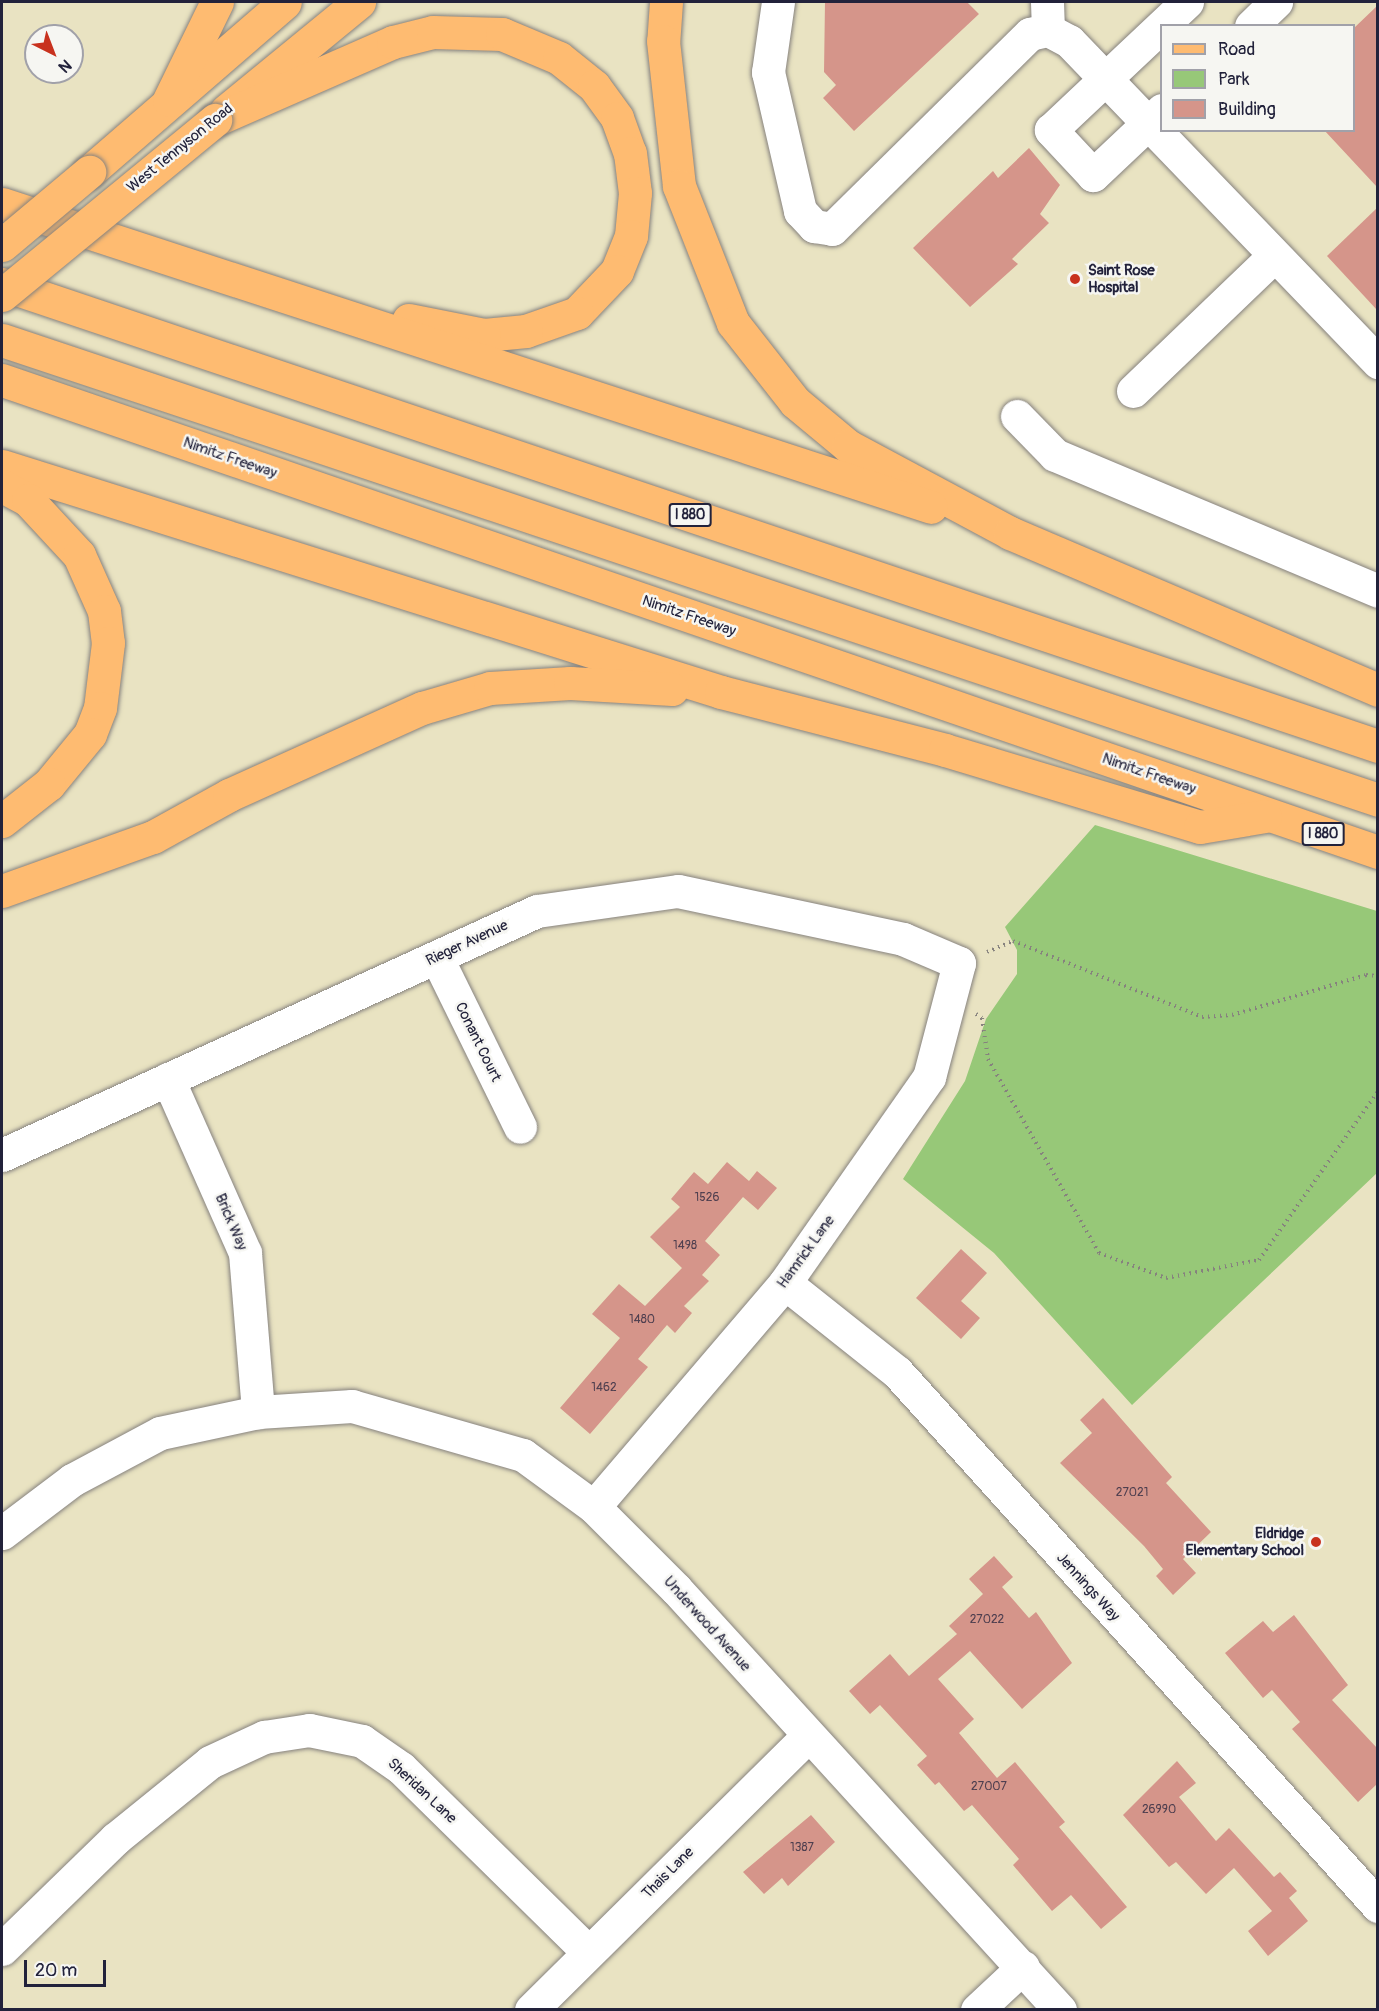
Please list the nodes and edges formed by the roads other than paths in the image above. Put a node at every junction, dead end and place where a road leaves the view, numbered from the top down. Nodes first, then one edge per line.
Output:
1 (217, 2) edge
2 (285, 2) edge
3 (358, 2) edge
4 (666, 2) edge
5 (778, 2) edge
6 (1187, 2) edge
7 (1276, 2) edge
8 (1047, 16) edge
9 (1164, 24) edge
10 (1253, 24) edge
11 (1160, 27) edge
12 (1104, 80) junction
13 (169, 100) junction
14 (1153, 117) edge
15 (215, 120) junction
16 (1166, 132) edge
17 (2, 204) edge
18 (2, 245) edge
19 (1274, 256) junction
20 (2, 284) edge
21 (259, 290) junction
22 (2, 295) edge
23 (2, 340) edge
24 (1377, 362) edge
25 (2, 380) edge
26 (1133, 391) dead end
27 (1017, 416) dead end
28 (2, 466) edge
29 (2, 486) edge
30 (1010, 533) junction
31 (1377, 591) edge
32 (1377, 690) edge
33 (721, 692) junction
34 (1377, 746) edge
35 (1377, 800) edge
36 (1269, 816) junction
37 (2, 821) edge
38 (1377, 852) edge
39 (2, 891) edge
40 (436, 958) junction
41 (959, 963) joint
42 (168, 1079) junction
43 (520, 1127) dead end
44 (2, 1155) edge
45 (785, 1283) junction
46 (258, 1412) junction
47 (594, 1507) junction
48 (2, 1533) edge
49 (807, 1737) junction
50 (1377, 1906) edge
51 (2, 1949) edge
52 (588, 1952) junction
53 (1023, 1967) junction
54 (531, 2010) edge
55 (977, 2010) edge
56 (1060, 2010) edge

1 - 13 main road
2 - 13 main road
3 - 15 main road, West Tennyson Road
4 - 30 main road
5 - 8 street
6 - 9 street
7 - 10 street
8 - 12 street
11 - 12 street
12 - 14 street
12 - 14 street
13 - 18 main road, bridge
15 - 21 main road
15 - 22 main road, West Tennyson Road, bridge
16 - 19 street
17 - 21 main road
19 - 24 street
19 - 26 street
20 - 34 main road, I 880
21 - 30 main road
23 - 35 main road
25 - 36 main road, Nimitz Freeway / I 880
27 - 31 street
28 - 33 main road
29 - 37 main road
30 - 32 main road
33 - 36 main road
33 - 39 main road
36 - 38 main road, Nimitz Freeway / I 880
40 - 41 street, Rieger Avenue
40 - 42 street, Rieger Avenue
40 - 43 street, Conant Court
41 - 45 street, Hamrick Lane
42 - 44 street, Rieger Avenue
42 - 46 street, Brick Way
45 - 47 street, Hamrick Lane
45 - 50 street, Jennings Way
46 - 47 street, Underwood Avenue
46 - 48 street, Underwood Avenue
47 - 49 street, Underwood Avenue
49 - 52 street, Thais Lane
49 - 53 street, Underwood Avenue
51 - 52 street, Sheridan Lane
52 - 54 street, Thais Lane
53 - 55 street
53 - 56 street, Underwood Avenue

